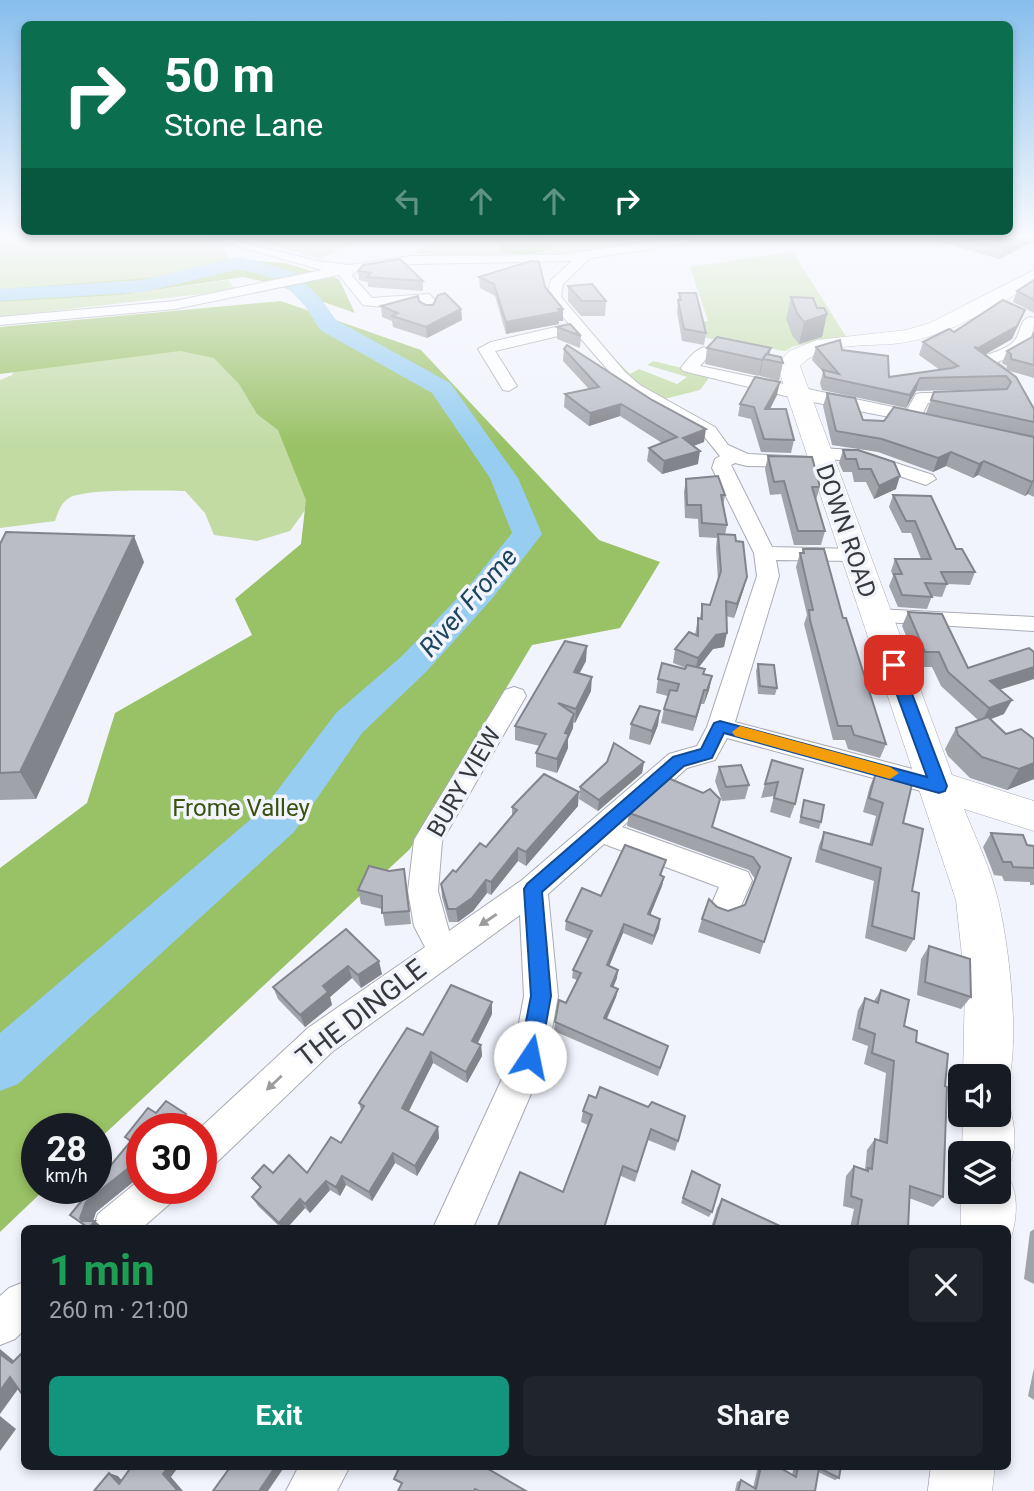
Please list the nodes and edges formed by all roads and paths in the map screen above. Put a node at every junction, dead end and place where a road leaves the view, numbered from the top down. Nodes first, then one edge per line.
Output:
1 (135, 309) edge
2 (563, 309) edge
3 (1015, 313) edge
4 (0, 321) edge
5 (578, 327) junction
6 (704, 352) dead end
7 (997, 368) edge
8 (509, 386) dead end
9 (798, 394) junction
10 (985, 397) edge
11 (913, 416) junction
12 (940, 423) edge
13 (733, 456) junction
14 (820, 458) junction
15 (926, 479) dead end
16 (765, 553) junction
17 (853, 555) junction
18 (876, 617) junction
19 (1034, 624) edge
20 (514, 696) dead end
21 (720, 727) junction
22 (939, 786) junction
23 (1034, 816) edge
24 (602, 831) junction
25 (533, 889) junction
26 (725, 908) edge
27 (443, 951) junction
28 (988, 1064) edge
29 (217, 1137) edge
30 (141, 1204) edge
31 (988, 1204) edge
32 (116, 1225) edge
33 (454, 1225) edge
34 (988, 1225) edge
35 (21, 1306) edge
36 (0, 1324) edge
37 (324, 1470) edge
38 (963, 1470) edge
39 (309, 1491) edge
40 (961, 1491) edge

1 - 4 street
2 - 5 street
3 - 7 street
3 - 9 street, DOWN ROAD
5 - 8 street
5 - 13 street
6 - 9 street
9 - 11 street
9 - 14 street, DOWN ROAD
10 - 11 street
11 - 12 street
13 - 14 street
13 - 16 street
14 - 15 street
14 - 17 street, DOWN ROAD
16 - 17 street
16 - 21 street
17 - 18 street, DOWN ROAD
18 - 19 street
18 - 22 street, DOWN ROAD
20 - 27 street, BURY VIEW
21 - 22 street
21 - 24 street, THE DINGLE
22 - 23 street
22 - 28 street, DOWN ROAD
24 - 25 street, THE DINGLE
24 - 26 street
25 -> 27 street, THE DINGLE
25 - 33 street
27 -> 29 street, THE DINGLE
30 - 32 street
31 - 34 street
35 - 36 street
37 - 39 street
38 - 40 street

